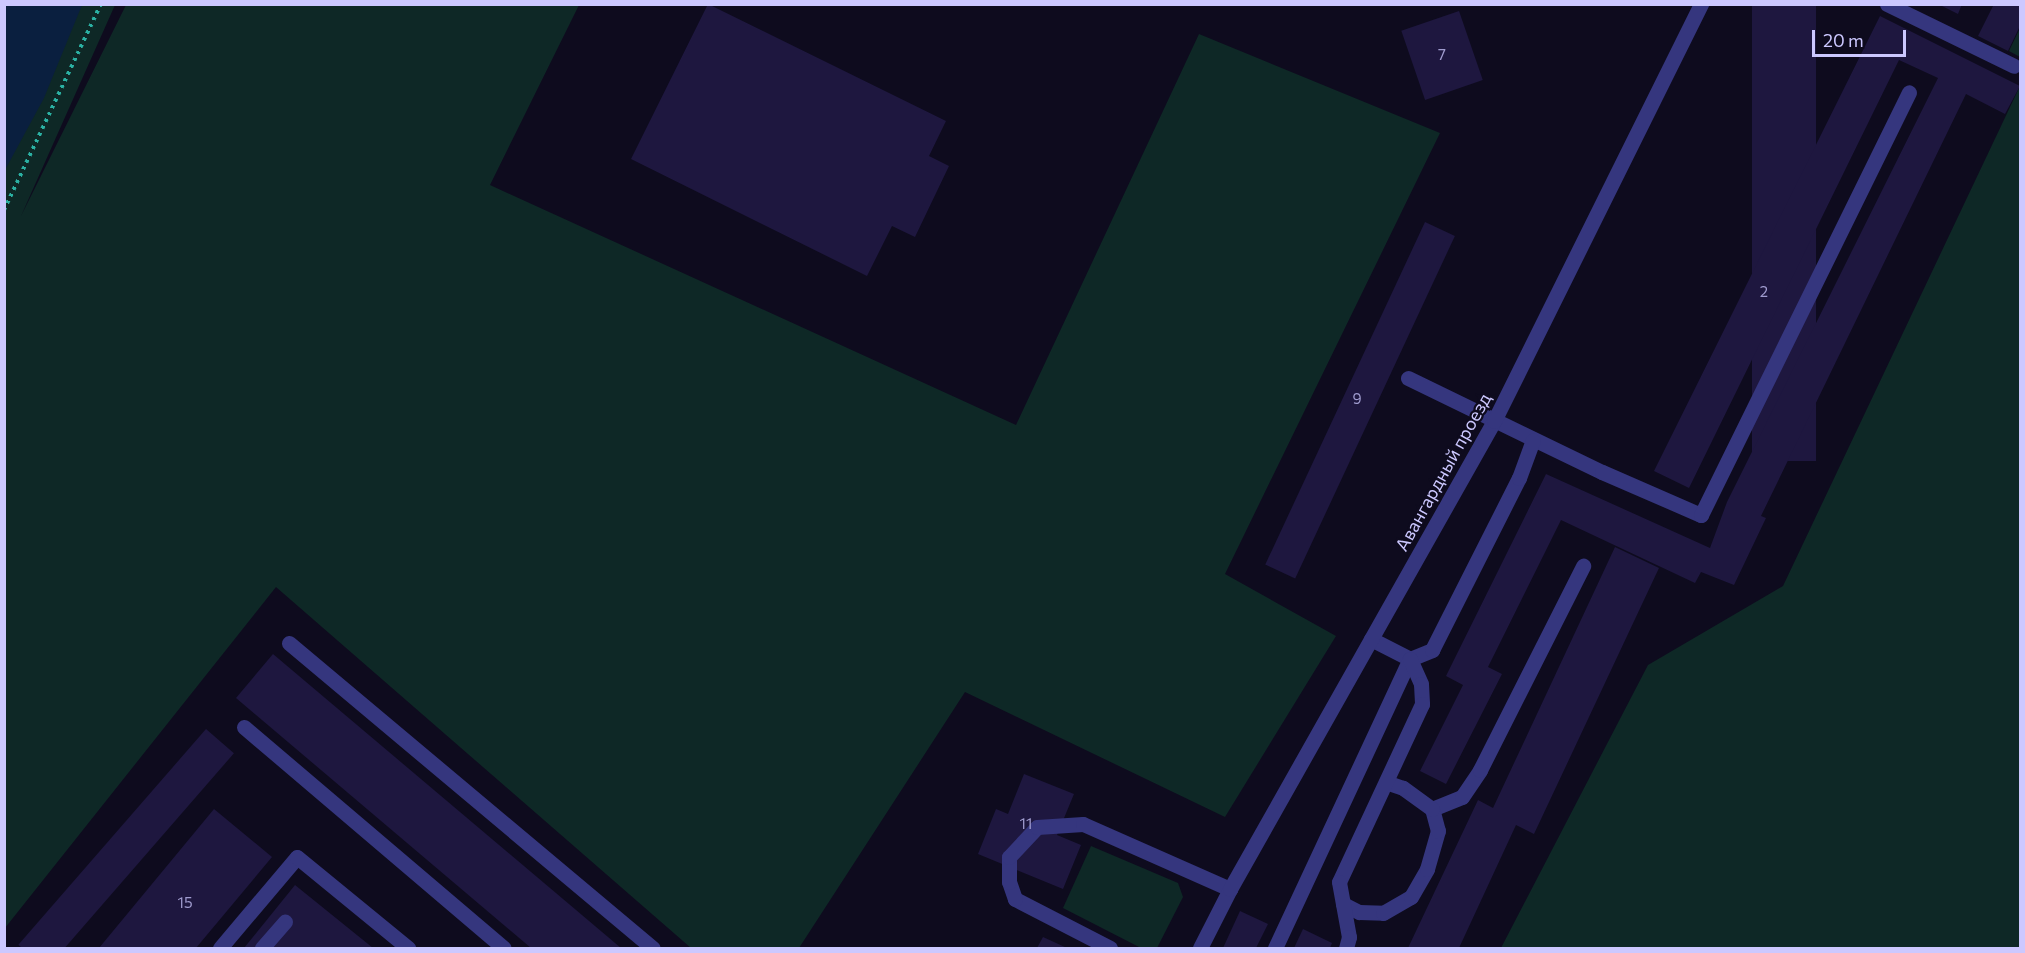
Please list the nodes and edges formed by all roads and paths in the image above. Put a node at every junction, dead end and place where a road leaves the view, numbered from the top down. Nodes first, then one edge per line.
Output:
1 (100, 4) edge
2 (1701, 4) edge
3 (1887, 4) edge
4 (2014, 66) dead end
5 (1909, 92) dead end
6 (4, 210) edge
7 (1408, 378) dead end
8 (1494, 421) junction
9 (1533, 440) junction
10 (1583, 566) dead end
11 (1371, 639) junction
12 (289, 643) dead end
13 (1410, 658) junction
14 (244, 727) dead end
15 (1386, 782) junction
16 (1432, 809) junction
17 (1230, 889) junction
18 (1343, 904) junction
19 (285, 922) dead end
20 (220, 948) edge
21 (262, 948) edge
22 (408, 948) edge
23 (504, 948) edge
24 (653, 948) edge
25 (1110, 948) edge
26 (1200, 948) edge
27 (1275, 948) edge
28 (1346, 948) edge

1 - 6 path
2 - 8 street, Авангардный проезд
3 - 4 street
5 - 9 street
7 - 8 street
8 - 9 street
8 - 11 street, Авангардный проезд
9 - 13 street
10 - 16 street
11 - 13 street
11 - 17 street, Авангардный проезд
12 - 24 street
13 - 15 street
13 - 27 street
14 - 23 street
15 - 16 street
15 - 18 street
16 - 18 street
17 - 25 street
17 - 26 street, Авангардный проезд
18 - 28 street
19 - 21 street
20 - 22 street

